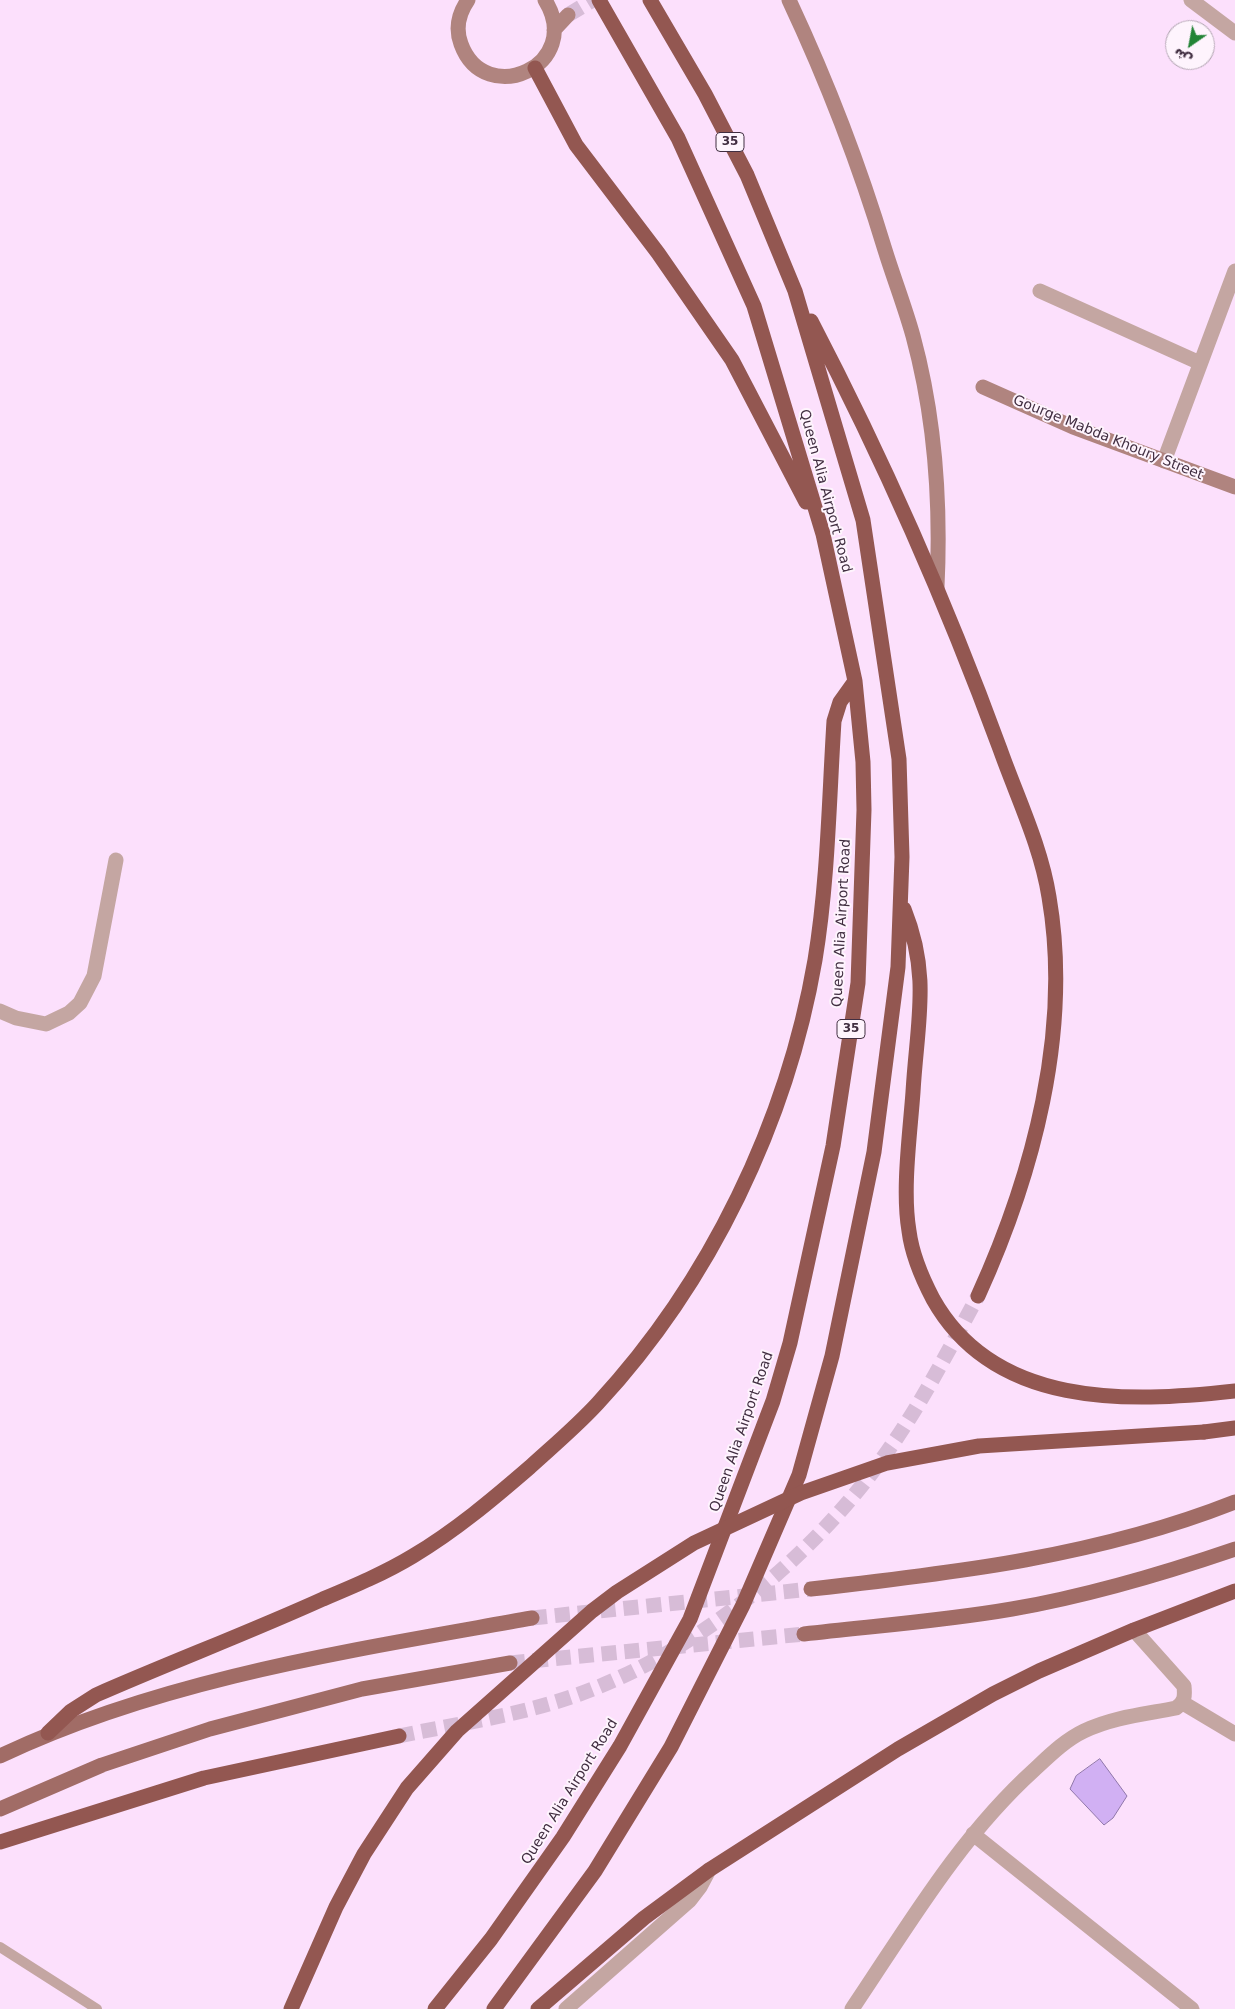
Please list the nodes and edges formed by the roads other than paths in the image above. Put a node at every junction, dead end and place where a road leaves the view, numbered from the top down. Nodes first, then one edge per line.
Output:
1 (545, 0) edge
2 (599, 0) edge
3 (650, 0) edge
4 (789, 0) edge
5 (1191, 0) edge
6 (462, 3) edge
7 (568, 15) tunnel mouth
8 (554, 30) junction
9 (1235, 33) edge
10 (535, 68) junction
11 (1235, 271) edge
12 (1232, 288) edge
13 (795, 291) junction
14 (1040, 291) dead end
15 (1200, 363) junction
16 (983, 387) dead end
17 (1164, 461) junction
18 (1235, 487) edge
19 (823, 534) junction
20 (937, 587) junction
21 (854, 681) junction
22 (116, 860) dead end
23 (902, 905) junction
24 (0, 1011) edge
25 (978, 1296) tunnel mouth
26 (1235, 1391) edge
27 (1235, 1428) edge
28 (1235, 1502) edge
29 (1235, 1549) edge
30 (811, 1589) tunnel mouth
31 (1235, 1591) edge
32 (532, 1618) tunnel mouth
33 (1134, 1630) junction
34 (804, 1634) tunnel mouth
35 (510, 1663) tunnel mouth
36 (1183, 1703) junction
37 (48, 1733) junction
38 (1235, 1734) edge
39 (399, 1736) tunnel mouth
40 (0, 1756) edge
41 (0, 1809) edge
42 (973, 1834) junction
43 (0, 1842) edge
44 (709, 1870) junction
45 (1, 1948) edge
46 (97, 2009) edge
47 (292, 2009) edge
48 (435, 2009) edge
49 (494, 2009) edge
50 (538, 2009) edge
51 (566, 2009) edge
52 (852, 2009) edge
53 (1192, 2009) edge

1 - 8 street
2 - 19 highway, Queen Alia Airport Road / 35
3 - 13 highway, Queen Alia Airport Road / 35
4 - 20 street
5 - 9 street
6 - 10 street
7 - 8 street
8 - 10 street
10 - 19 highway
11 - 12 street
12 - 15 street
13 - 20 highway
13 - 23 highway, Queen Alia Airport Road / 35
14 - 15 street
15 - 17 street
16 - 17 street, Gourge Mabda Khoury Street
17 - 18 street, Gourge Mabda Khoury Street
19 - 21 highway, Queen Alia Airport Road / 35
20 - 25 highway
21 - 37 highway
21 - 48 highway, Queen Alia Airport Road / 35
22 - 24 street
23 - 26 highway
23 - 49 highway, Queen Alia Airport Road / 35
27 - 47 highway, bridge
28 - 30 main road
29 - 34 main road
31 - 33 highway
32 - 37 main road
33 - 36 street
33 - 44 highway
35 - 41 main road
36 - 38 street
36 - 42 street
37 - 40 main road
39 - 43 highway
42 - 52 street
42 - 53 street
44 - 50 highway
44 - 51 street
45 - 46 lane

